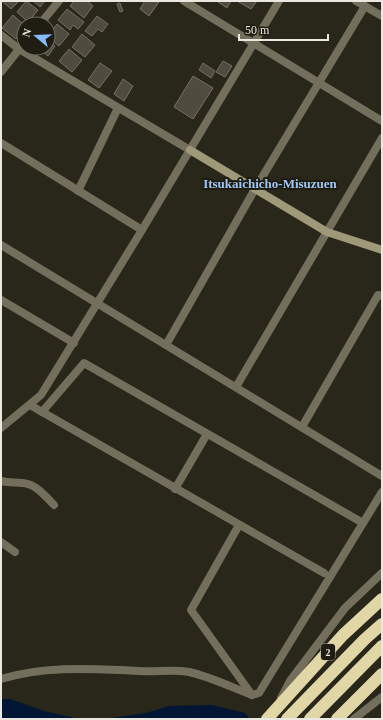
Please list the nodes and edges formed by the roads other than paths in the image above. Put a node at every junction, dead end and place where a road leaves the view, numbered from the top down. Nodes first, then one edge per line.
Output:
1 (58, 1) edge
2 (184, 1) edge
3 (279, 1) edge
4 (356, 1) edge
5 (365, 6) junction
6 (46, 16) edge
7 (382, 16) edge
8 (1, 35) edge
9 (16, 43) edge
10 (254, 43) junction
11 (16, 53) edge
12 (37, 56) edge
13 (1, 72) edge
14 (318, 83) junction
15 (118, 108) junction
16 (382, 121) edge
17 (382, 138) edge
18 (1, 143) edge
19 (190, 150) junction
20 (255, 189) junction
21 (78, 191) junction
22 (142, 230) junction
23 (326, 232) junction
24 (1, 245) edge
25 (382, 250) edge
26 (382, 296) edge
27 (1, 300) edge
28 (98, 303) junction
29 (74, 343) junction
30 (166, 345) junction
31 (236, 387) junction
32 (30, 405) junction
33 (42, 412) junction
34 (1, 417) edge
35 (8, 422) junction
36 (302, 427) junction
37 (1, 428) edge
38 (207, 434) junction
39 (382, 476) edge
40 (1, 481) edge
41 (175, 489) junction
42 (382, 492) edge
43 (54, 505) dead end
44 (363, 523) junction
45 (239, 526) junction
46 (1, 542) edge
47 (15, 552) dead end
48 (324, 573) dead end
49 (382, 573) edge
50 (382, 599) edge
51 (382, 624) edge
52 (382, 646) edge
53 (382, 674) edge
54 (1, 679) edge
55 (252, 695) junction
56 (382, 697) edge
57 (276, 708) junction
58 (267, 718) edge
59 (287, 719) edge
60 (310, 719) edge
61 (337, 719) edge
62 (354, 719) edge

1 - 6 street
2 - 10 street
3 - 10 street
4 - 5 street
5 - 7 street
5 - 14 street
8 - 9 street
10 - 14 street
10 - 19 street
11 - 13 street
12 - 15 street
14 - 16 street
14 - 20 street
15 - 19 street
15 - 21 street
17 - 23 street
18 - 21 street
19 - 20 street
19 - 22 street
20 - 23 street
20 - 30 street
21 - 22 street
22 - 28 street
23 - 25 street
23 - 31 street
24 - 28 street
26 - 36 street
27 - 29 street
28 - 29 street
28 - 30 street
29 - 32 street
30 - 31 street
31 - 36 street
32 - 33 street
32 - 35 street
33 - 38 street
33 - 41 street
34 - 35 street
35 - 37 street
36 - 39 street
38 - 41 street
38 - 44 street
40 - 43 street
41 - 45 street
42 - 44 street
44 - 55 street
45 - 48 street
45 - 55 street
46 - 47 street
49 - 57 street
50 - 57 highway, 2
51 - 59 highway, 2
52 - 60 highway
53 - 61 highway
54 - 55 street
56 - 62 street
57 - 58 highway, 2

